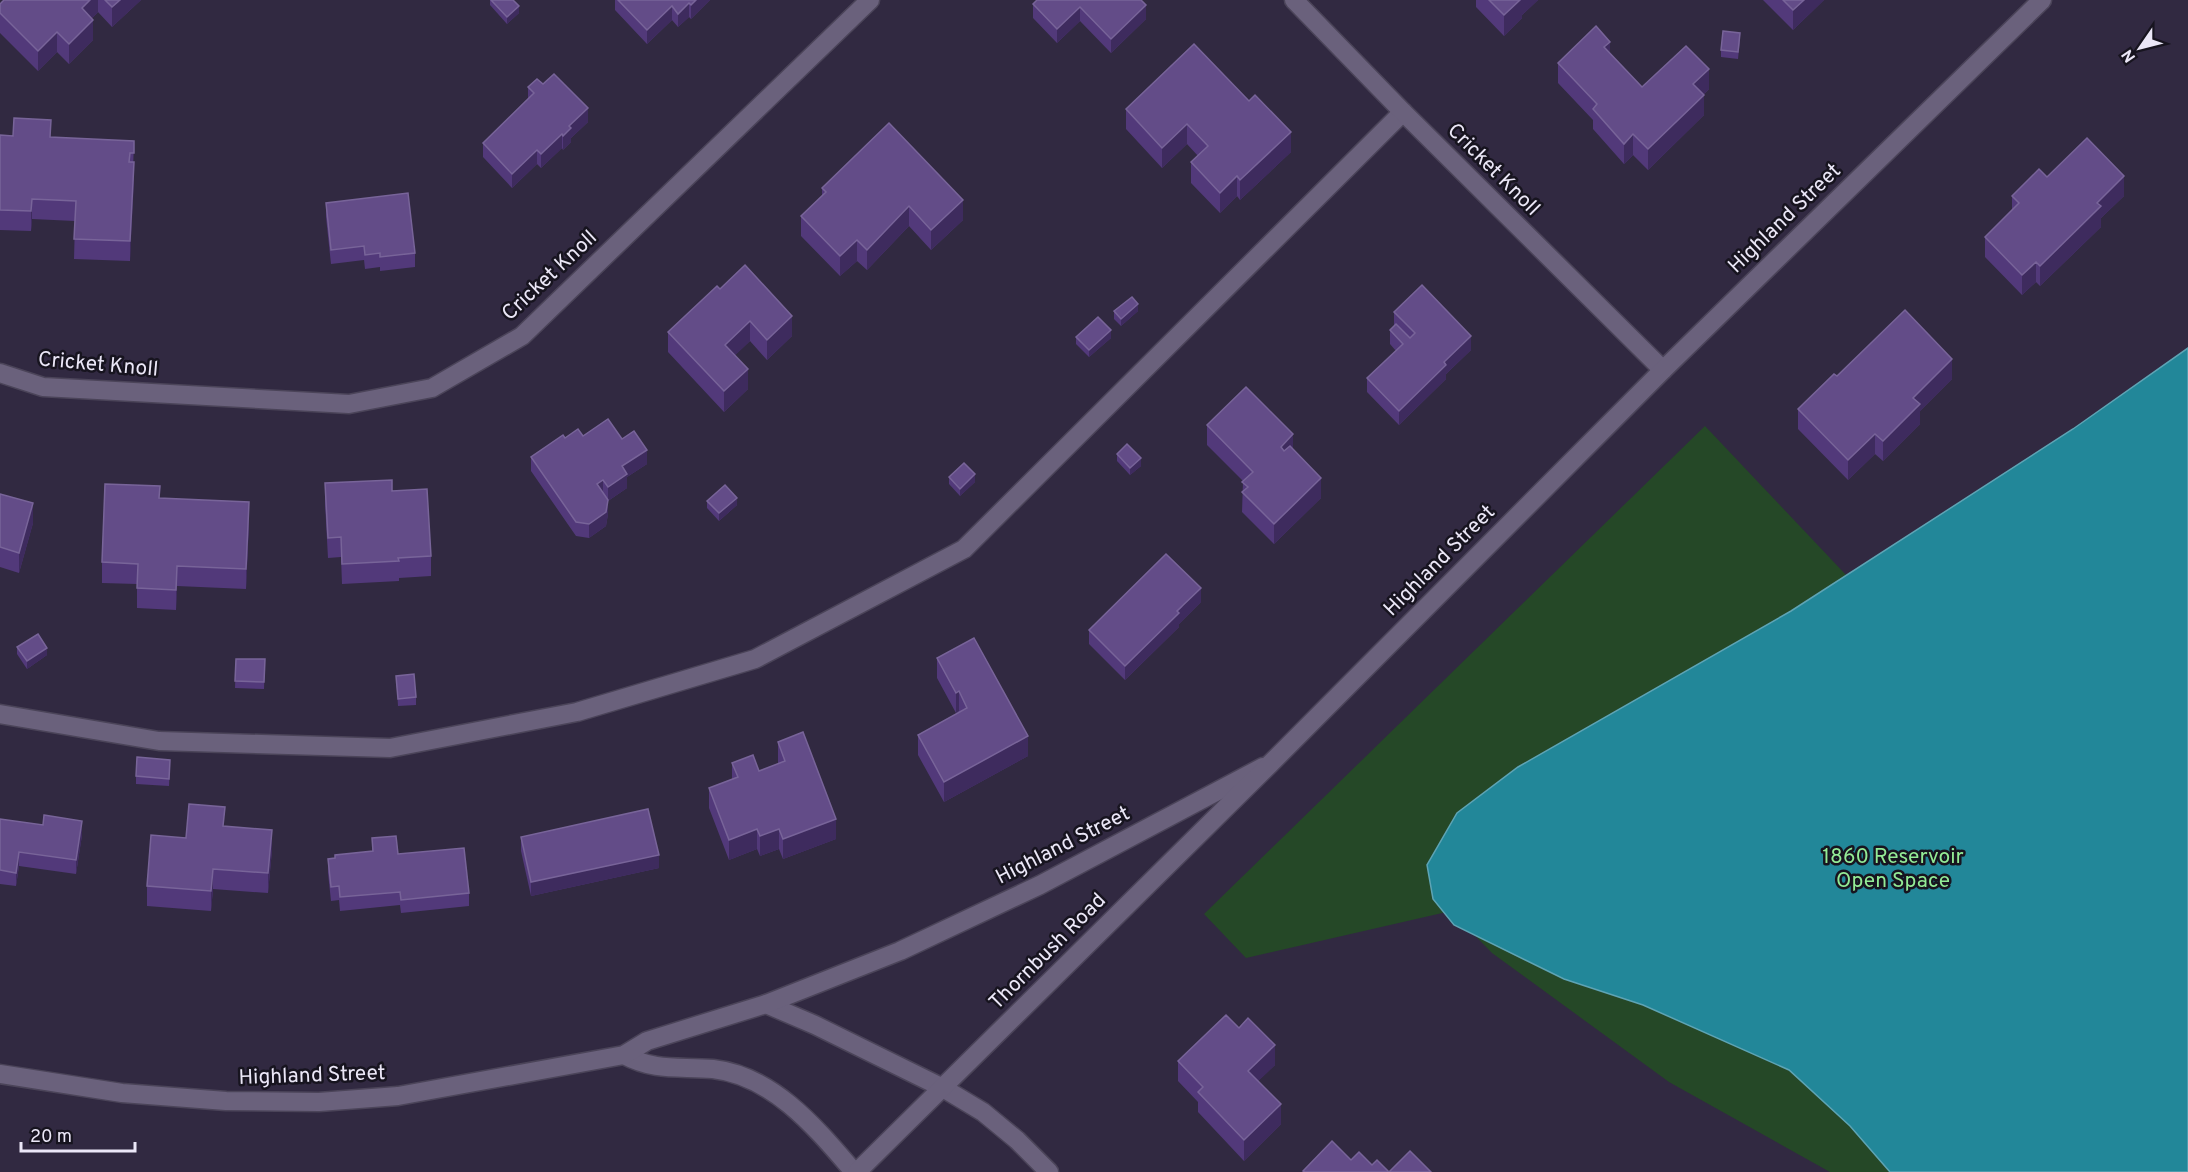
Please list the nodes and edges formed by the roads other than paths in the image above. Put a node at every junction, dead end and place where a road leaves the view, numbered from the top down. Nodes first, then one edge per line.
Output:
1 (870, 0) edge
2 (1294, 0) edge
3 (2042, 0) edge
4 (1403, 112) junction
5 (1663, 369) junction
6 (0, 373) edge
7 (0, 714) edge
8 (1270, 764) junction
9 (766, 1004) junction
10 (624, 1055) junction
11 (0, 1074) edge
12 (943, 1088) junction
13 (856, 1172) edge
14 (1049, 1172) edge

1 - 6 street, Cricket Knoll
2 - 4 street, Cricket Knoll
3 - 5 street, Highland Street
4 - 5 street, Cricket Knoll
4 - 7 street
5 - 8 street, Highland Street
8 - 9 street, Highland Street
8 - 12 street, Thornbush Road
9 - 10 street, Highland Street
9 - 12 street
10 - 11 street, Highland Street
10 - 13 street
12 - 13 street, Thornbush Road
12 - 14 street

